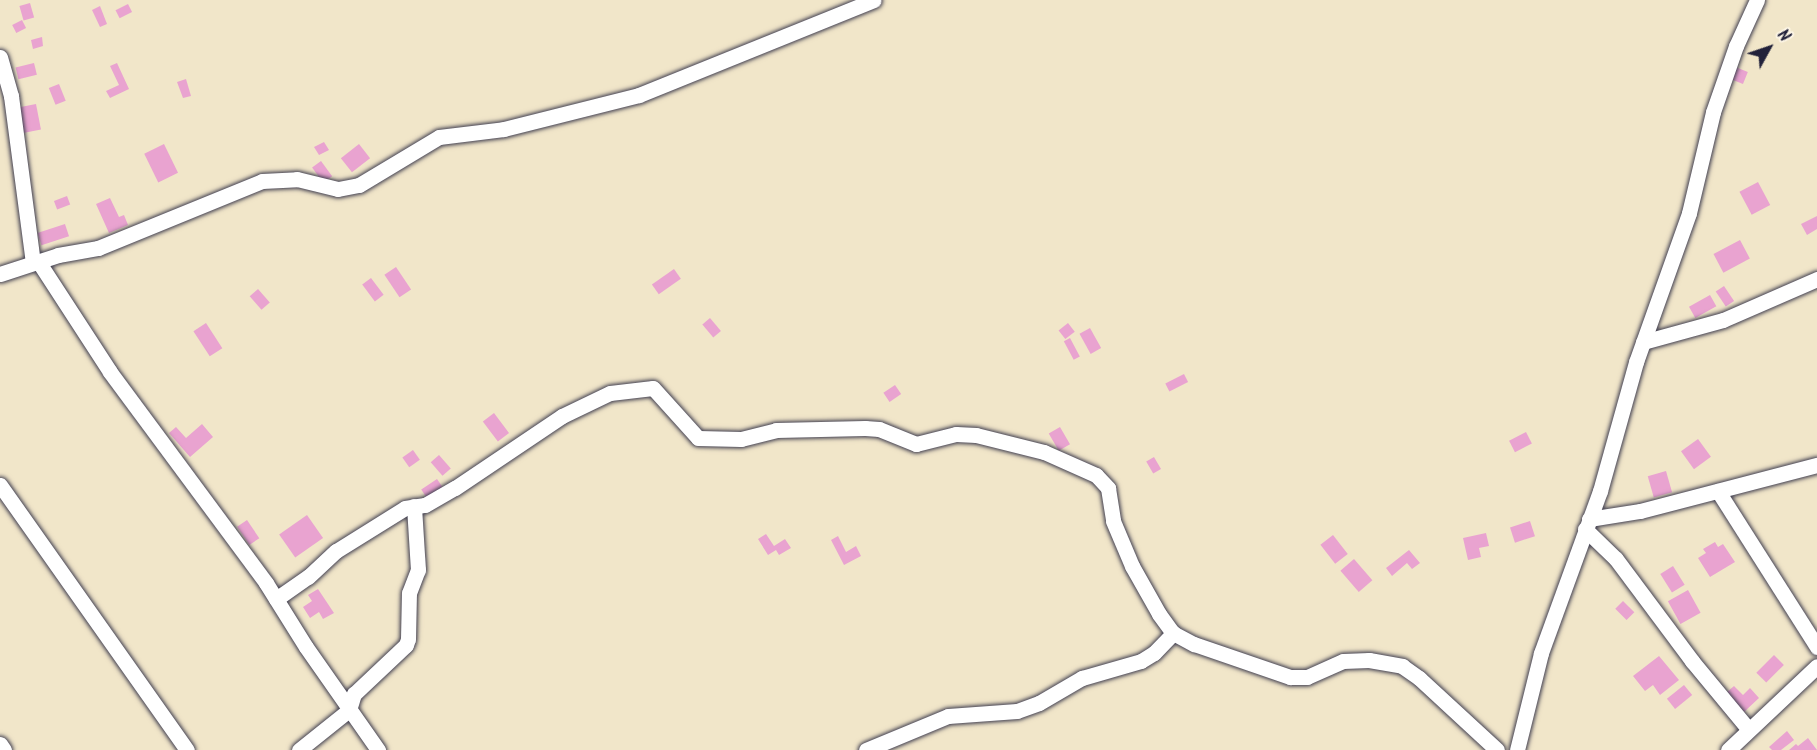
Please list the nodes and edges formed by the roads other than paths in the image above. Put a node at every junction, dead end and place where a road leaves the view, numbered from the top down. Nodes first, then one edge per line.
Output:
1 (874, 0) edge
2 (1757, 0) edge
3 (0, 57) edge
4 (36, 262) junction
5 (0, 274) edge
6 (1817, 279) edge
7 (1643, 342) junction
8 (1817, 465) edge
9 (0, 485) edge
10 (1718, 491) junction
11 (414, 506) junction
12 (1587, 524) junction
13 (276, 599) junction
14 (1173, 633) junction
15 (1817, 647) edge
16 (1817, 666) edge
17 (349, 710) junction
18 (1749, 730) junction
19 (0, 744) edge
20 (4, 750) edge
21 (187, 750) edge
22 (299, 750) edge
23 (378, 750) edge
24 (866, 750) edge
25 (1497, 750) edge
26 (1517, 750) edge
27 (1728, 750) edge

1 - 4 street
2 - 7 street
3 - 4 street
4 - 5 street
4 - 13 street
6 - 7 street
7 - 12 street
8 - 10 street
9 - 21 street
10 - 12 street
10 - 15 street
11 - 13 street
11 - 14 street
11 - 17 street
12 - 18 street
12 - 26 street
13 - 17 street
14 - 24 street
14 - 25 street
16 - 18 street
17 - 22 street
17 - 23 street
18 - 27 street
19 - 20 street

